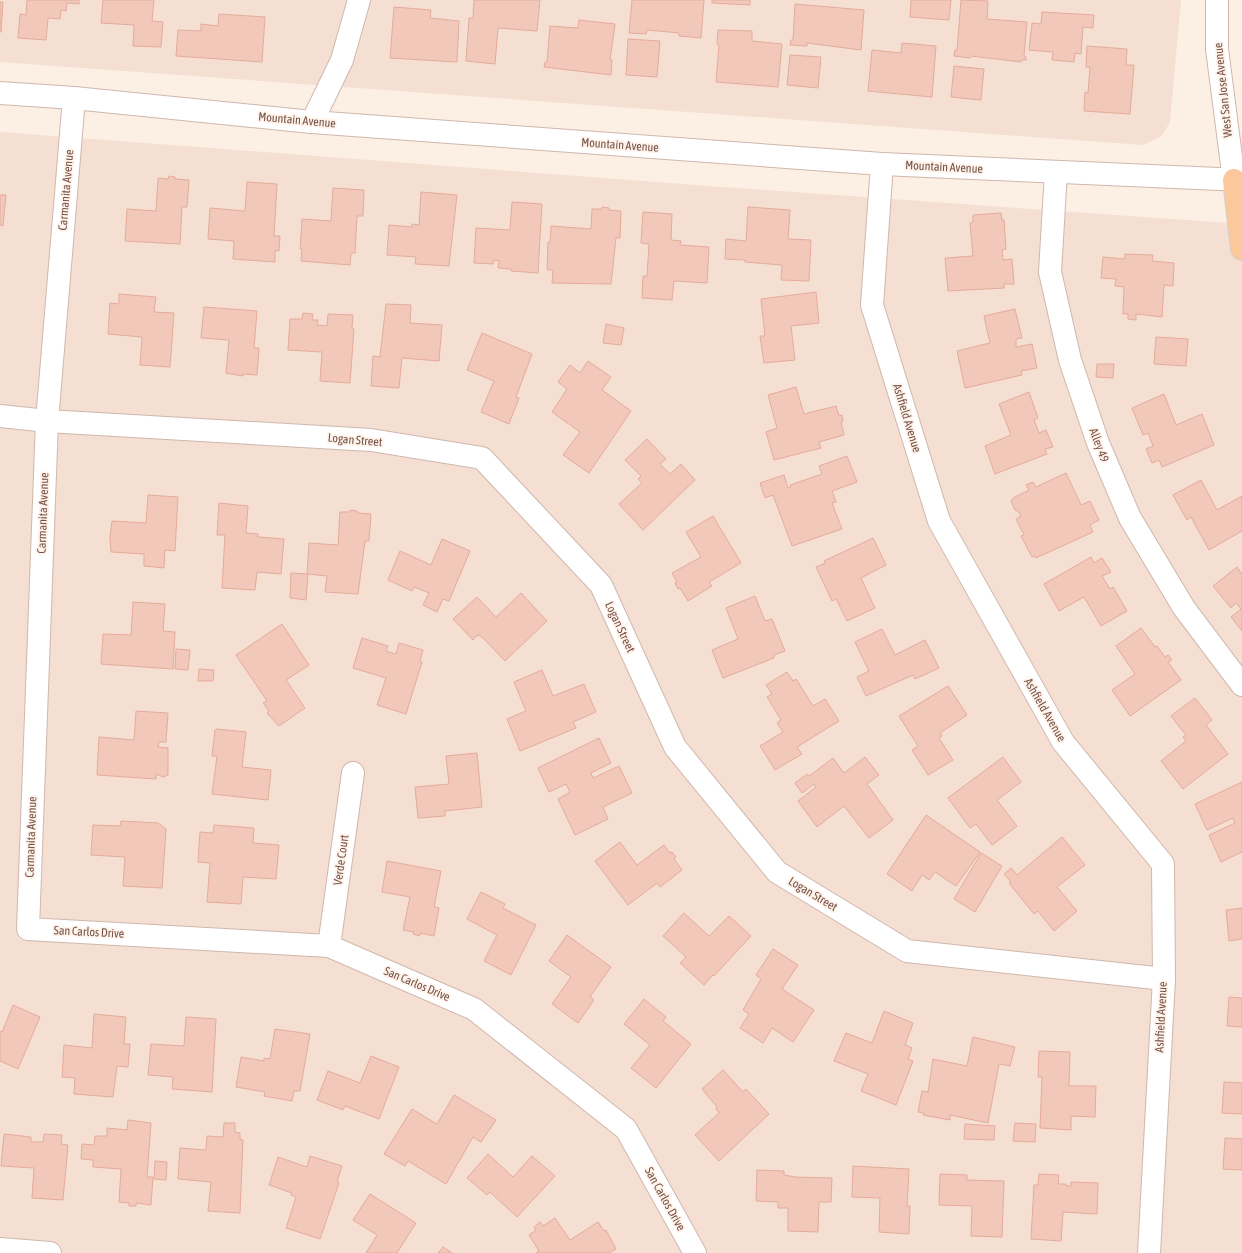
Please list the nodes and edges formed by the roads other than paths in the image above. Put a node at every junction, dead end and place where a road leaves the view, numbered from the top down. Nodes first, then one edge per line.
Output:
1 (359, 0) edge
2 (1217, 0) edge
3 (0, 93) edge
4 (74, 98) junction
5 (312, 122) junction
6 (882, 164) junction
7 (1056, 172) junction
8 (1238, 180) edge
9 (1242, 249) edge
10 (0, 416) edge
11 (47, 421) junction
12 (1242, 685) edge
13 (353, 773) dead end
14 (28, 929) joint
15 (329, 946) junction
16 (1164, 979) junction
17 (0, 1249) edge
18 (50, 1253) edge
19 (695, 1253) edge
20 (1149, 1253) edge

1 - 5 street
2 - 8 street, West San Jose Avenue
3 - 4 street, Mountain Avenue
4 - 5 street, Mountain Avenue
4 - 11 street, Carmanita Avenue
5 - 6 street, Mountain Avenue
6 - 7 street, Mountain Avenue
6 - 16 street, Ashfield Avenue
7 - 8 street, Mountain Avenue
7 - 12 street, Alley 49
8 - 9 main road
10 - 11 street, Logan Street
11 - 14 street, Carmanita Avenue
11 - 16 street, Logan Street
13 - 15 street, Verde Court
14 - 15 street, San Carlos Drive
15 - 19 street, San Carlos Drive
16 - 20 street, Ashfield Avenue
17 - 18 street

